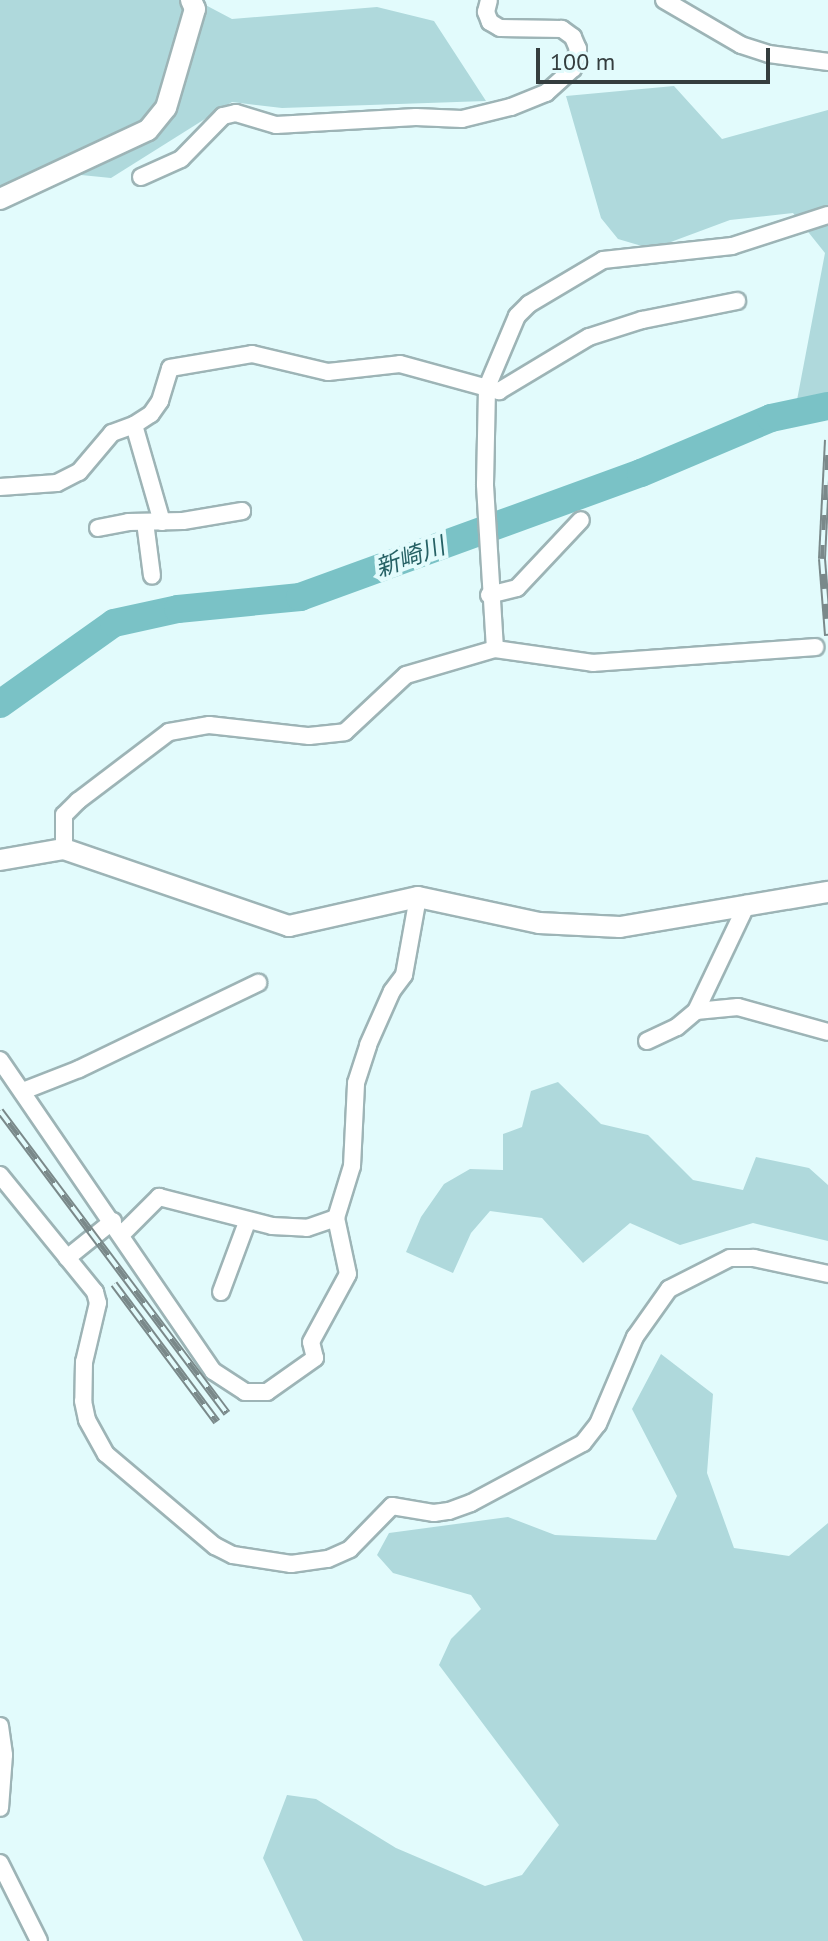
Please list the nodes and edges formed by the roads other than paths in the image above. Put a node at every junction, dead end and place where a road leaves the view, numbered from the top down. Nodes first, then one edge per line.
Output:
1 (191, 0) edge
2 (489, 0) edge
3 (664, 0) edge
4 (828, 62) edge
5 (141, 177) dead end
6 (0, 199) edge
7 (828, 215) edge
8 (737, 301) dead end
9 (487, 387) junction
10 (134, 425) junction
11 (0, 487) edge
12 (242, 511) dead end
13 (581, 520) dead end
14 (145, 522) junction
15 (162, 522) junction
16 (98, 528) dead end
17 (152, 576) dead end
18 (489, 595) junction
19 (815, 647) dead end
20 (495, 649) junction
21 (64, 849) junction
22 (0, 860) edge
23 (828, 892) edge
24 (418, 897) junction
25 (747, 904) junction
26 (258, 983) dead end
27 (696, 1011) junction
28 (828, 1032) edge
29 (647, 1041) dead end
30 (0, 1060) edge
31 (23, 1091) junction
32 (0, 1175) edge
33 (336, 1218) junction
34 (247, 1222) junction
35 (117, 1228) junction
36 (67, 1258) junction
37 (828, 1274) edge
38 (221, 1292) dead end
39 (0, 1726) edge
40 (0, 1808) edge
41 (0, 1863) edge
42 (39, 1941) edge

1 - 6 street
2 - 5 street
3 - 4 street
7 - 9 street
8 - 9 street
9 - 10 street
9 - 18 street
10 - 11 street
10 - 15 street
12 - 15 street
13 - 18 street
14 - 15 street
14 - 16 street
14 - 17 street
18 - 20 street
19 - 20 street
20 - 21 street
21 - 22 street
21 - 24 street
23 - 25 street
24 - 25 street
24 - 33 street
25 - 27 street
26 - 31 street
27 - 28 street
27 - 29 street
30 - 31 street
31 - 35 street
32 - 36 street
33 - 34 street
33 - 35 street
34 - 35 street
34 - 38 street
35 - 36 street
36 - 37 street
39 - 40 street
41 - 42 street

